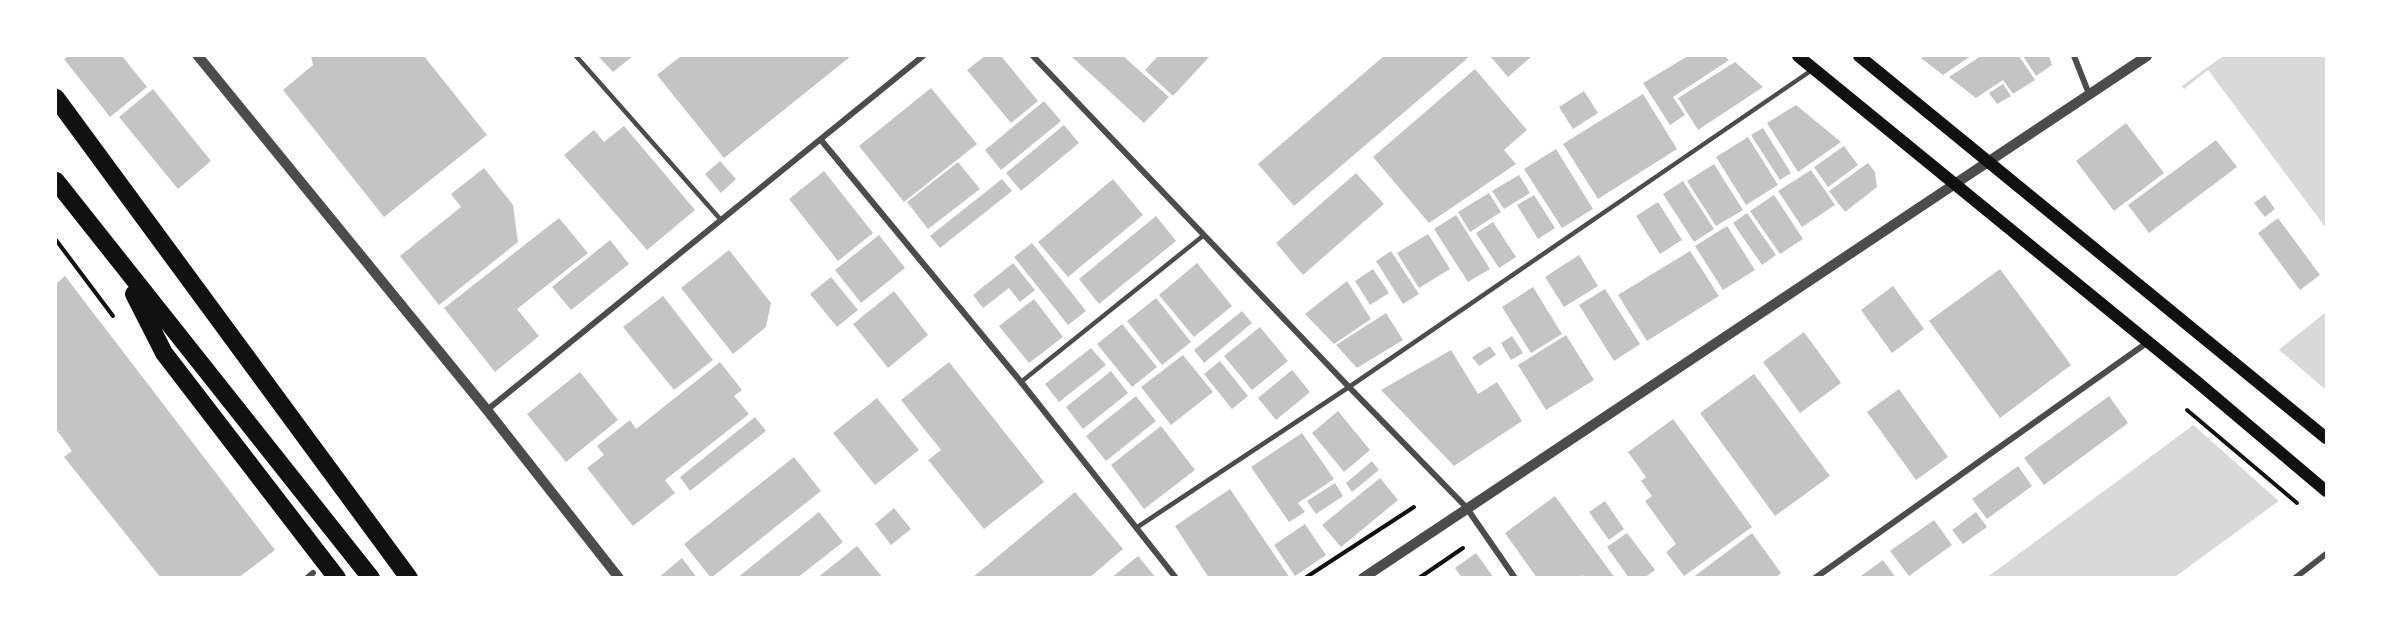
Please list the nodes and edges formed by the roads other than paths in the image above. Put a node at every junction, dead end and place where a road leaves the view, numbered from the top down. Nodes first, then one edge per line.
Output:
1 (198, 56) edge
2 (576, 56) edge
3 (923, 56) edge
4 (1033, 56) edge
5 (1798, 56) edge
6 (1860, 56) edge
7 (2074, 56) edge
8 (2147, 56) edge
9 (1814, 69) junction
10 (2089, 94) junction
11 (56, 98) edge
12 (821, 140) junction
13 (1988, 160) junction
14 (56, 182) edge
15 (1954, 183) junction
16 (721, 220) junction
17 (1204, 235) junction
18 (113, 256) junction
19 (2148, 342) junction
20 (1021, 382) junction
21 (1348, 387) junction
22 (487, 410) junction
23 (2326, 438) edge
24 (2326, 491) edge
25 (1466, 507) junction
26 (1136, 528) junction
27 (2326, 554) edge
28 (337, 578) edge
29 (371, 578) edge
30 (409, 578) edge
31 (618, 578) edge
32 (1176, 578) edge
33 (1362, 578) edge
34 (1515, 578) edge
35 (1815, 578) edge
36 (2295, 578) edge

1 - 22 street
2 - 16 lane
3 - 12 street
4 - 17 street
5 - 9 main road
6 - 13 main road
7 - 10 street
8 - 10 street
9 - 15 main road
9 - 21 lane
10 - 13 street
11 - 30 highway
12 - 16 street
12 - 20 street
13 - 15 street
13 - 23 main road
14 - 18 highway
15 - 19 main road
15 - 25 street
16 - 22 street
17 - 20 lane
17 - 21 street
18 - 28 highway
18 - 29 highway
19 - 24 main road
19 - 35 street
20 - 26 street
21 - 25 street
21 - 26 lane
22 - 31 street
25 - 33 street
25 - 34 street
26 - 32 street
27 - 36 street

